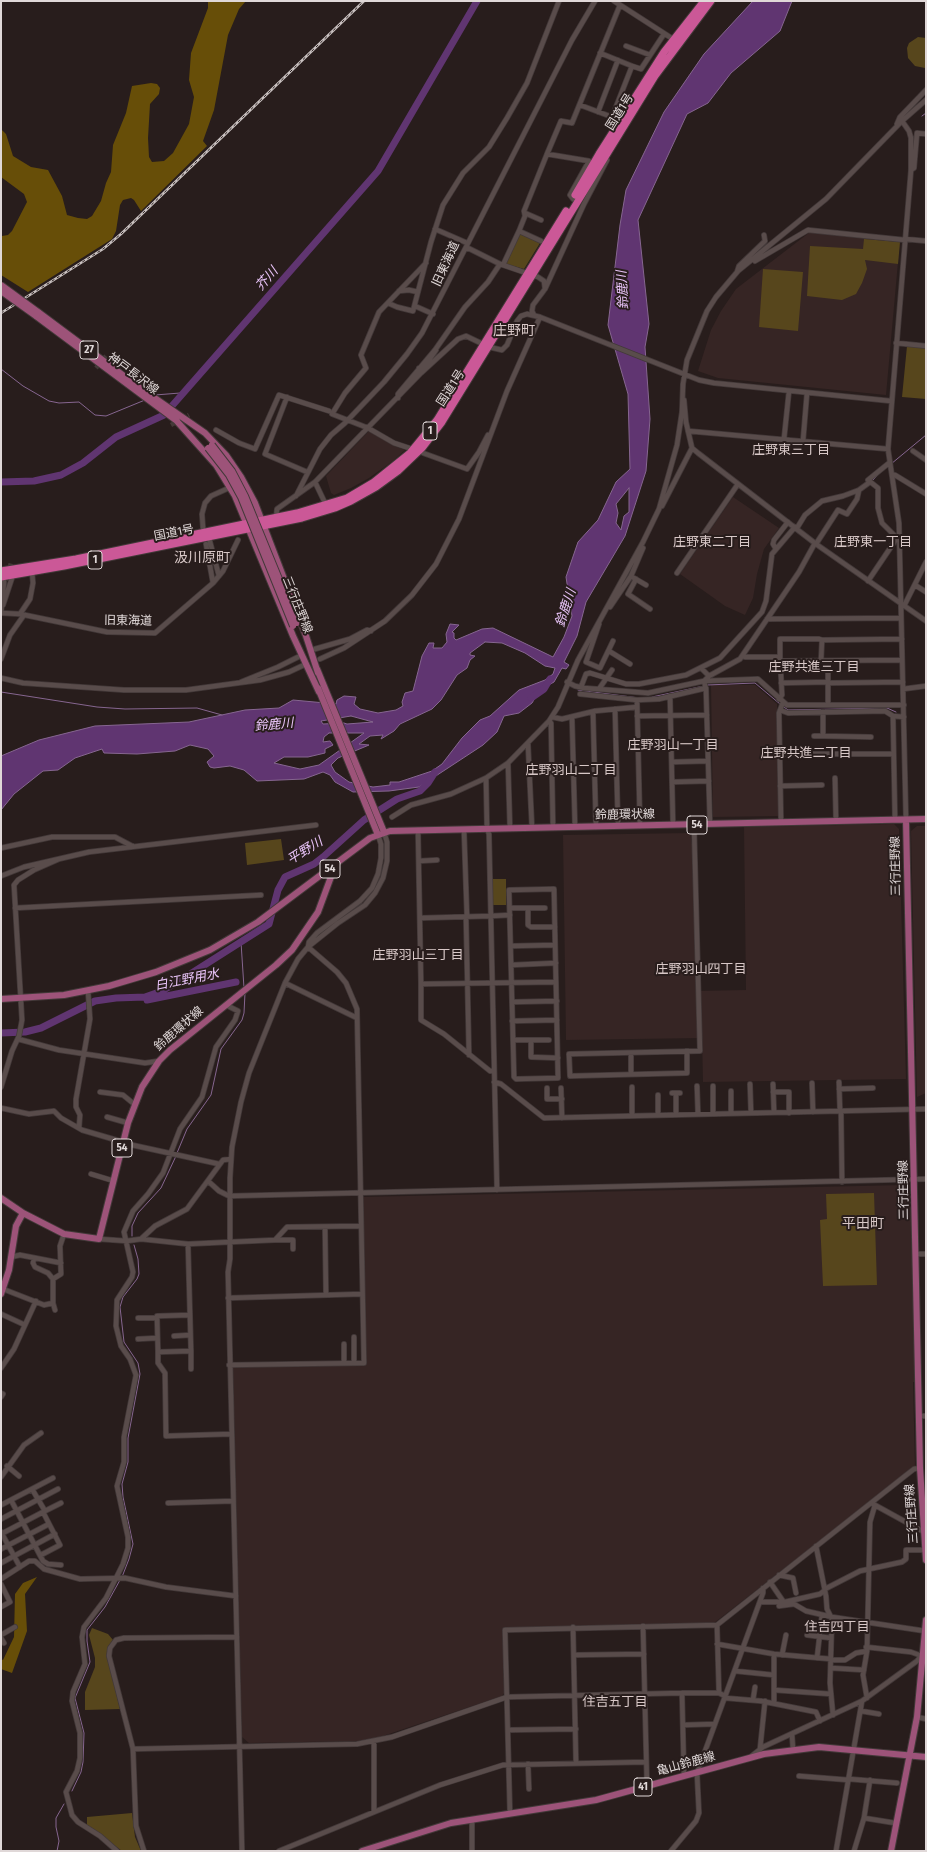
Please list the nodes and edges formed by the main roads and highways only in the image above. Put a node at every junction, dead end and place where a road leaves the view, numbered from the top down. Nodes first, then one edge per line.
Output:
1 (704, 1) edge
2 (711, 1) edge
3 (676, 41) junction
4 (530, 275) junction
5 (1, 285) edge
6 (1, 291) edge
7 (37, 314) junction
8 (486, 346) junction
9 (177, 416) junction
10 (210, 447) junction
11 (255, 525) junction
12 (1, 574) edge
13 (295, 624) junction
14 (306, 662) junction
15 (318, 673) junction
16 (926, 819) edge
17 (906, 820) junction
18 (378, 826) junction
19 (381, 833) junction
20 (335, 865) junction
21 (323, 874) junction
22 (327, 885) junction
23 (1, 999) edge
24 (1, 1198) edge
25 (23, 1213) junction
26 (2, 1292) edge
27 (923, 1476) edge
28 (925, 1532) edge
29 (925, 1550) edge
30 (926, 1560) edge
31 (926, 1620) edge
32 (925, 1631) edge
33 (924, 1653) edge
34 (911, 1755) junction
35 (926, 1757) edge
36 (362, 1851) edge
37 (891, 1851) edge

1 - 3 highway, 国道1号 / 1
2 - 3 highway, 国道1号 / 1
3 - 4 highway, 国道1号 / 1
3 - 4 highway, 国道1号 / 1
4 - 8 highway, 国道1号 / 1
5 - 7 main road, 神戸長沢線 / 27, bridge
6 - 7 main road, 神戸長沢線 / 27, bridge
7 - 9 main road, 神戸長沢線 / 27
8 - 11 highway, 国道1号 / 1
8 - 11 highway, 国道1号 / 1
9 - 10 main road, 神戸長沢線
9 - 10 main road, 神戸長沢線 / 27
10 - 11 main road, 神戸長沢線 / 27
10 - 11 main road, 神戸長沢線 / 27, bridge
10 - 11 main road, 神戸長沢線 / 27
11 - 12 highway, 国道1号 / 1
11 - 12 highway, 国道1号 / 1
11 - 13 main road, 三行庄野線, bridge
11 - 14 main road, 三行庄野線
11 - 15 main road, 三行庄野線
13 - 14 main road, 三行庄野線
13 - 15 main road, 三行庄野線
14 - 18 main road, 三行庄野線
15 - 18 main road, 三行庄野線
16 - 17 main road, 鈴鹿環状線 / 54
17 - 19 main road, 鈴鹿環状線 / 54
17 - 27 main road, 三行庄野線
18 - 19 main road, 三行庄野線
19 - 20 main road, 鈴鹿環状線 / 54
20 - 21 main road, 鈴鹿環状線 / 54
20 - 22 main road, 鈴鹿環状線 / 54
21 - 22 main road, 54
21 - 23 main road, 鈴鹿環状線 / 54
22 - 25 main road, 鈴鹿環状線 / 54
24 - 25 main road
25 - 26 main road
27 - 28 main road, 三行庄野線
28 - 29 main road, 三行庄野線
29 - 30 main road, 三行庄野線
31 - 32 main road
32 - 33 main road
33 - 34 main road
34 - 35 main road, 亀山鈴鹿線 / 41
34 - 36 main road, 亀山鈴鹿線 / 41
34 - 37 main road

